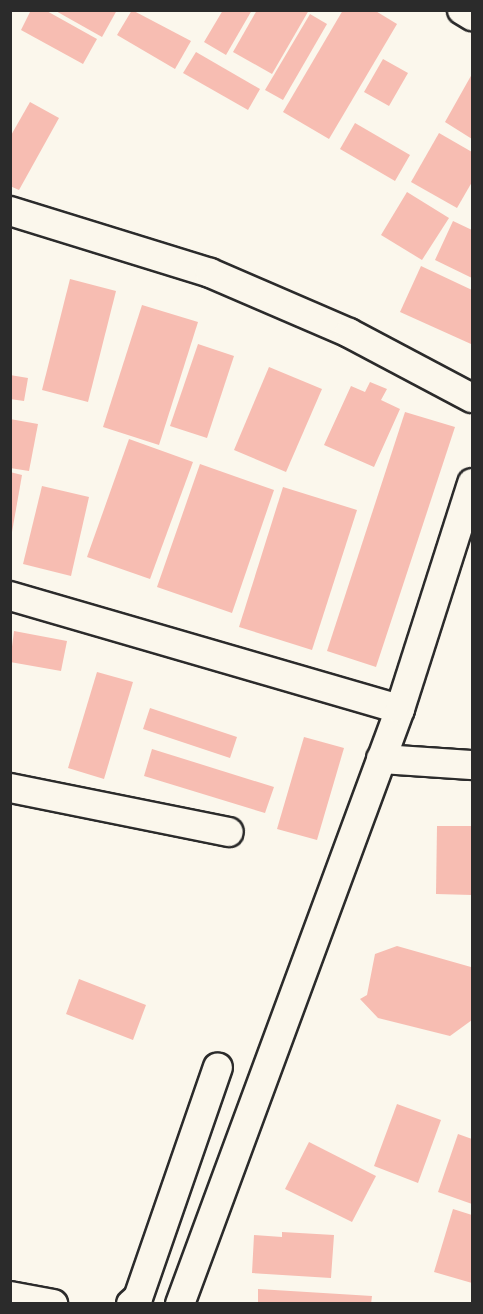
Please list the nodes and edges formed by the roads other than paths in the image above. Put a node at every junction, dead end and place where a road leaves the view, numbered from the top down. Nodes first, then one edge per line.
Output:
1 (462, 10) edge
2 (472, 16) edge
3 (10, 211) edge
4 (472, 398) edge
5 (472, 483) edge
6 (10, 596) edge
7 (400, 708) junction
8 (381, 759) junction
9 (472, 765) edge
10 (10, 788) edge
11 (229, 832) dead end
12 (218, 1067) dead end
13 (10, 1296) edge
14 (53, 1304) edge
15 (131, 1304) edge
16 (180, 1304) edge

1 - 2 street
3 - 4 street
5 - 7 street
6 - 7 street
7 - 8 street
8 - 9 street
8 - 16 street
10 - 11 street
12 - 15 street
13 - 14 street

